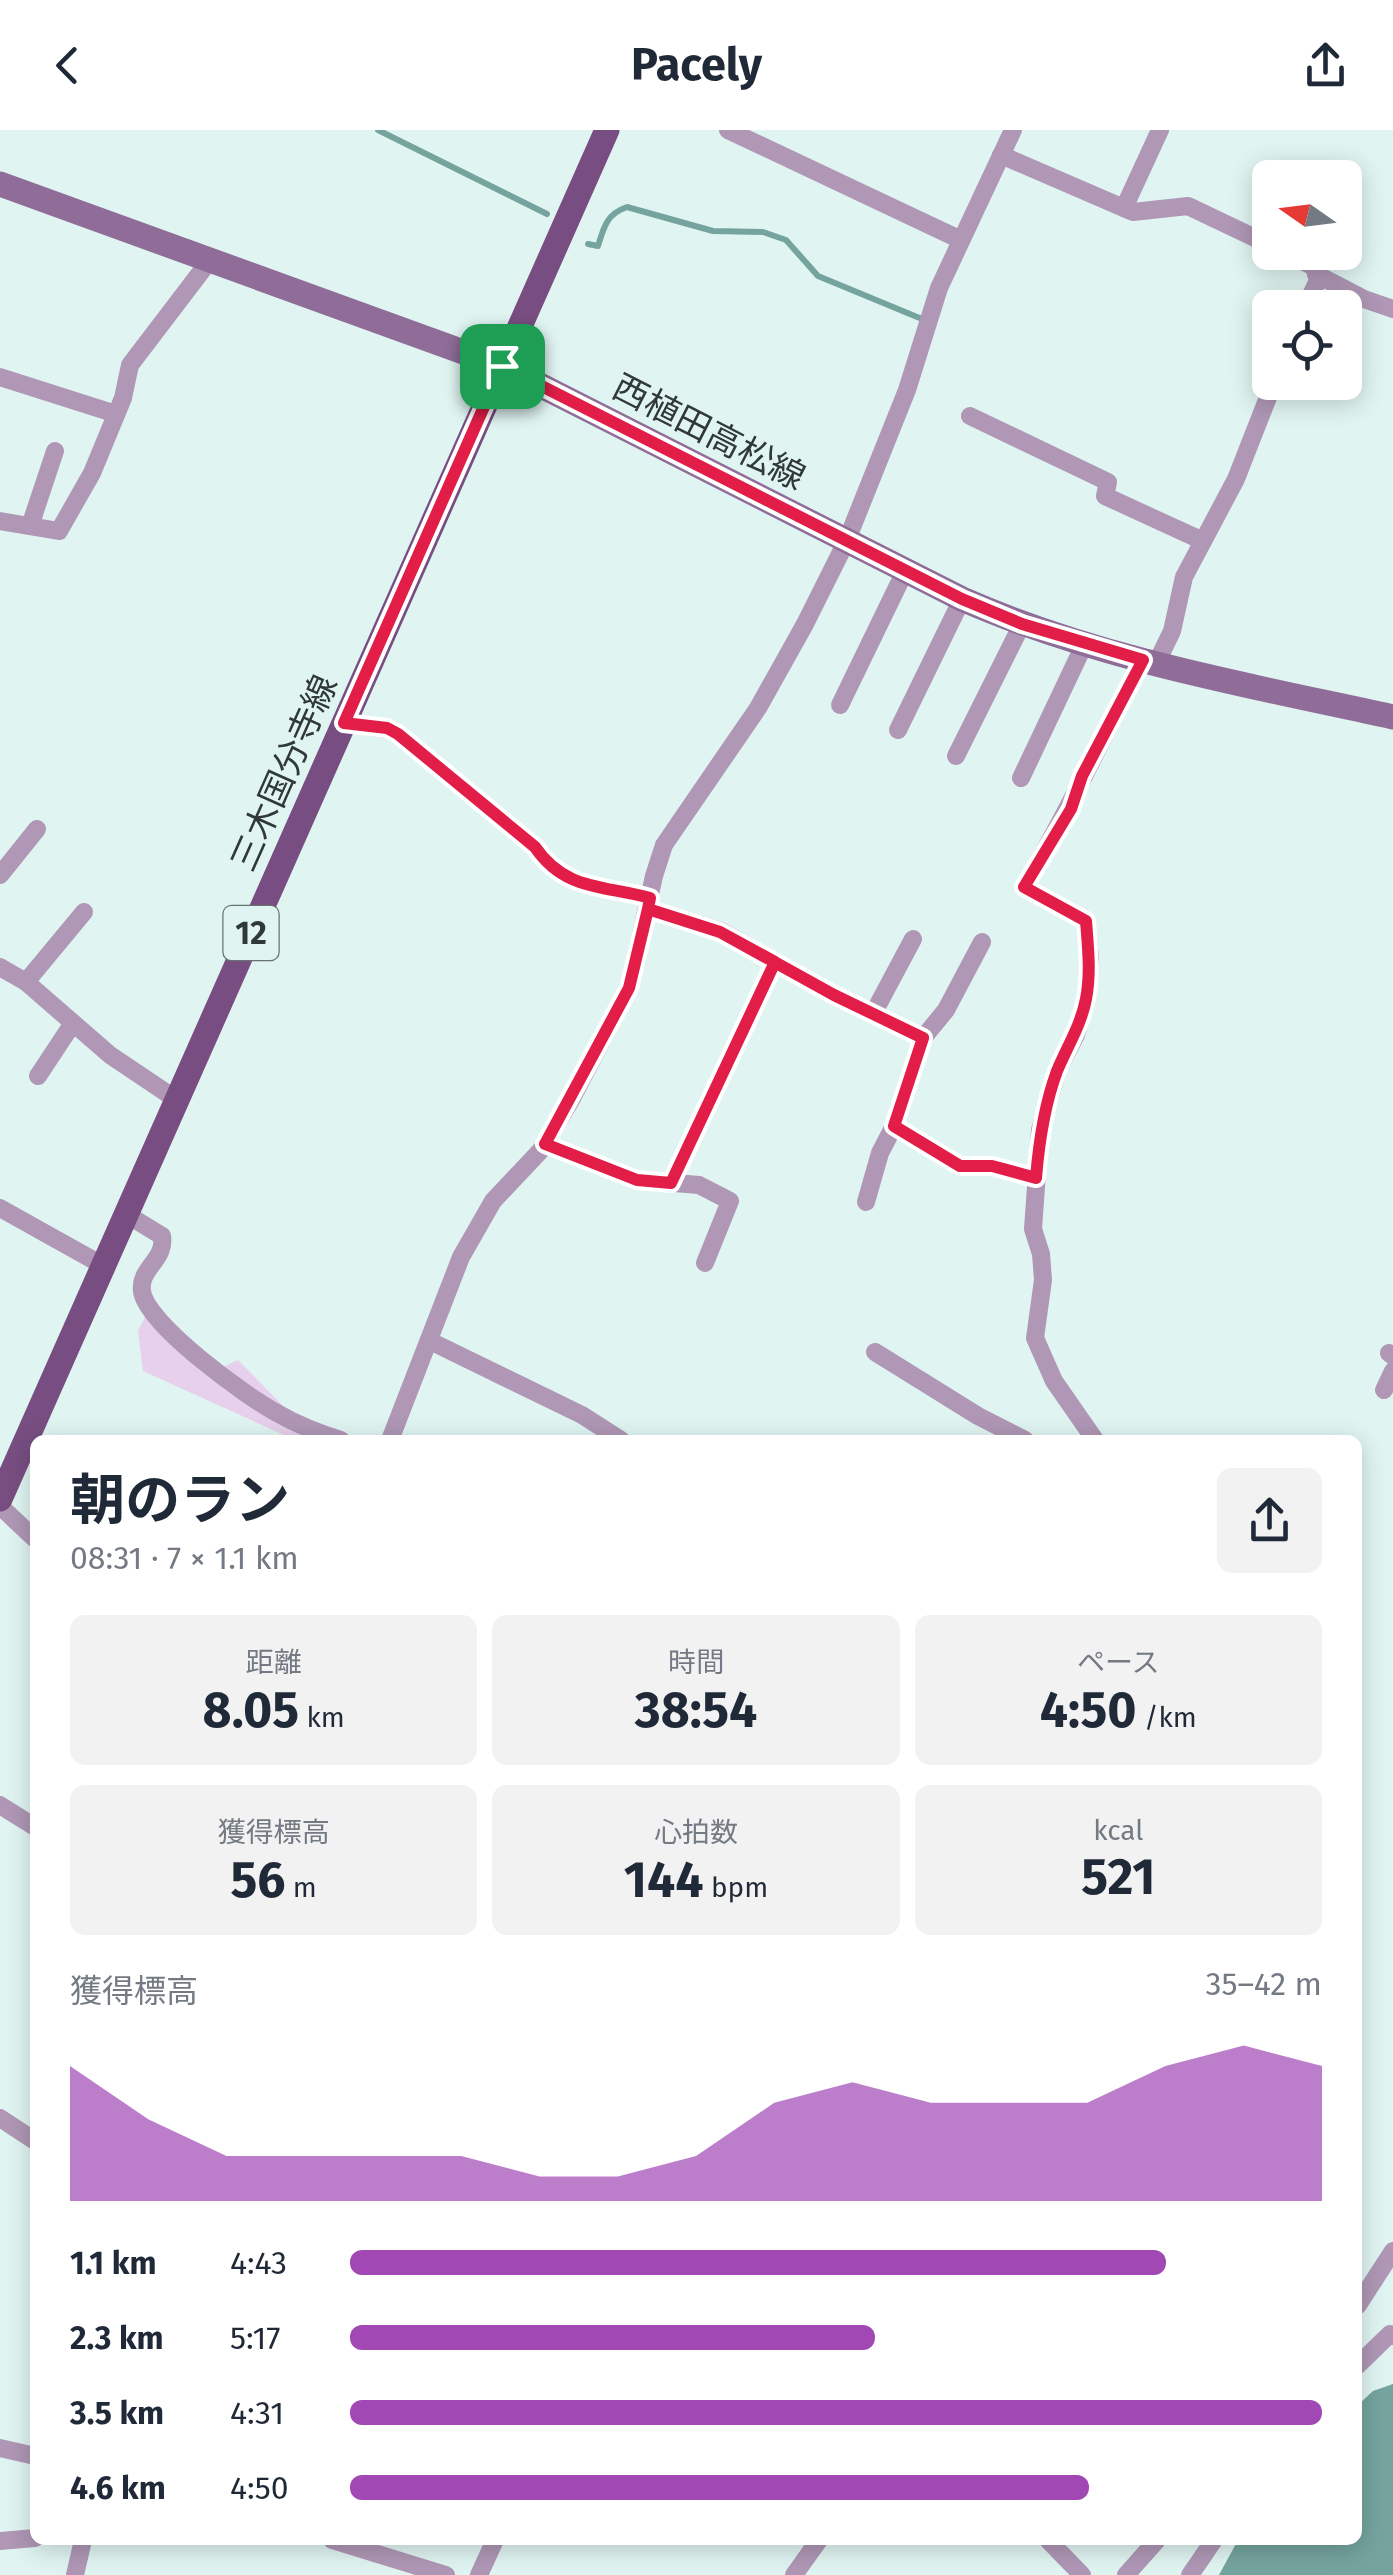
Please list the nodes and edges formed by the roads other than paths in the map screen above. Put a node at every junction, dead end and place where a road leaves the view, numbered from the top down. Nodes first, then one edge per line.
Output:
1 (607, 130) edge
2 (728, 130) edge
3 (1013, 130) edge
4 (1160, 130) edge
5 (1001, 155) junction
6 (0, 184) edge
7 (1124, 208) junction
8 (1252, 236) edge
9 (961, 240) junction
10 (210, 260) junction
11 (1315, 270) edge
12 (1316, 274) junction
13 (1313, 290) edge
14 (1393, 309) edge
15 (502, 366) junction
16 (0, 377) edge
17 (1267, 400) edge
18 (116, 414) junction
19 (970, 416) dead end
20 (55, 451) dead end
21 (0, 521) edge
22 (30, 526) junction
23 (847, 540) junction
24 (1203, 541) junction
25 (906, 571) junction
26 (962, 599) junction
27 (1022, 624) junction
28 (1084, 645) junction
29 (1150, 662) junction
30 (840, 705) dead end
31 (1393, 716) edge
32 (344, 723) junction
33 (898, 730) dead end
34 (956, 756) dead end
35 (1021, 778) dead end
36 (37, 829) dead end
37 (0, 875) edge
38 (649, 904) junction
39 (84, 912) dead end
40 (913, 939) dead end
41 (982, 942) dead end
42 (775, 962) junction
43 (2, 972) edge
44 (26, 982) junction
45 (873, 1014) junction
46 (72, 1023) junction
47 (923, 1038) junction
48 (38, 1076) dead end
49 (177, 1100) junction
50 (894, 1126) junction
51 (545, 1144) junction
52 (1036, 1178) junction
53 (671, 1183) junction
54 (866, 1202) dead end
55 (0, 1208) edge
56 (126, 1214) junction
57 (706, 1263) dead end
58 (104, 1266) junction
59 (430, 1341) junction
60 (875, 1352) dead end
61 (1392, 1360) edge
62 (1384, 1390) dead end
63 (325, 1435) edge
64 (392, 1435) edge
65 (614, 1435) edge
66 (1016, 1435) edge
67 (1092, 1435) edge
68 (0, 1502) edge
69 (30, 1534) edge
70 (0, 1805) edge
71 (30, 1824) edge
72 (0, 2118) edge
73 (30, 2138) edge
74 (1393, 2251) edge
75 (1362, 2298) edge
76 (1393, 2336) edge
77 (1362, 2361) edge
78 (0, 2448) edge
79 (30, 2455) edge
80 (30, 2538) edge
81 (0, 2541) edge
82 (82, 2545) edge
83 (348, 2545) edge
84 (493, 2545) edge
85 (816, 2545) edge
86 (1053, 2545) edge
87 (1153, 2545) edge
88 (1211, 2545) edge
89 (75, 2575) edge
90 (446, 2575) edge
91 (478, 2575) edge
92 (794, 2575) edge
93 (1082, 2575) edge
94 (1126, 2575) edge
95 (1190, 2575) edge

1 - 15 main road, 三木国分寺線 / 12
2 - 9 street
3 - 5 street
4 - 7 street
5 - 7 street
5 - 9 street
6 - 10 main road, 西植田高松線
7 - 8 street
9 - 23 street
10 - 15 main road, 西植田高松線
10 - 18 street
11 - 12 street
12 - 13 street
12 - 14 street
15 - 23 main road, 西植田高松線
15 - 32 main road, 三木国分寺線 / 12
16 - 18 street
17 - 24 street
18 - 22 street
19 - 24 street
20 - 22 street
21 - 22 street
23 - 25 main road, 西植田高松線
23 - 38 street
24 - 29 street
25 - 26 main road, 西植田高松線
25 - 30 street
26 - 27 main road, 西植田高松線
26 - 33 street
27 - 28 main road, 西植田高松線
27 - 34 street
28 - 29 main road, 西植田高松線
28 - 35 street
29 - 31 main road, 西植田高松線
29 - 52 street
32 - 38 street
32 - 49 main road, 三木国分寺線 / 12
36 - 37 street
38 - 42 street
38 - 51 street
39 - 44 street
40 - 45 street
41 - 47 street
42 - 45 street
42 - 53 street
43 - 44 street
44 - 46 street
45 - 47 street
46 - 48 street
46 - 49 street
47 - 50 street
49 - 56 main road, 三木国分寺線 / 12
50 - 52 street
50 - 54 street
51 - 53 street
51 - 59 street
52 - 67 street
53 - 57 street
55 - 58 street
56 - 58 main road, 三木国分寺線 / 12
56 - 63 street
58 - 68 main road, 三木国分寺線 / 12
59 - 64 street
59 - 65 street
60 - 66 street
61 - 62 street
68 - 69 street
70 - 71 street
72 - 73 street
74 - 75 street
76 - 77 street
78 - 79 street
80 - 81 street
82 - 89 street
83 - 90 street
84 - 91 street
85 - 92 street
86 - 93 street
87 - 94 street
88 - 95 street

